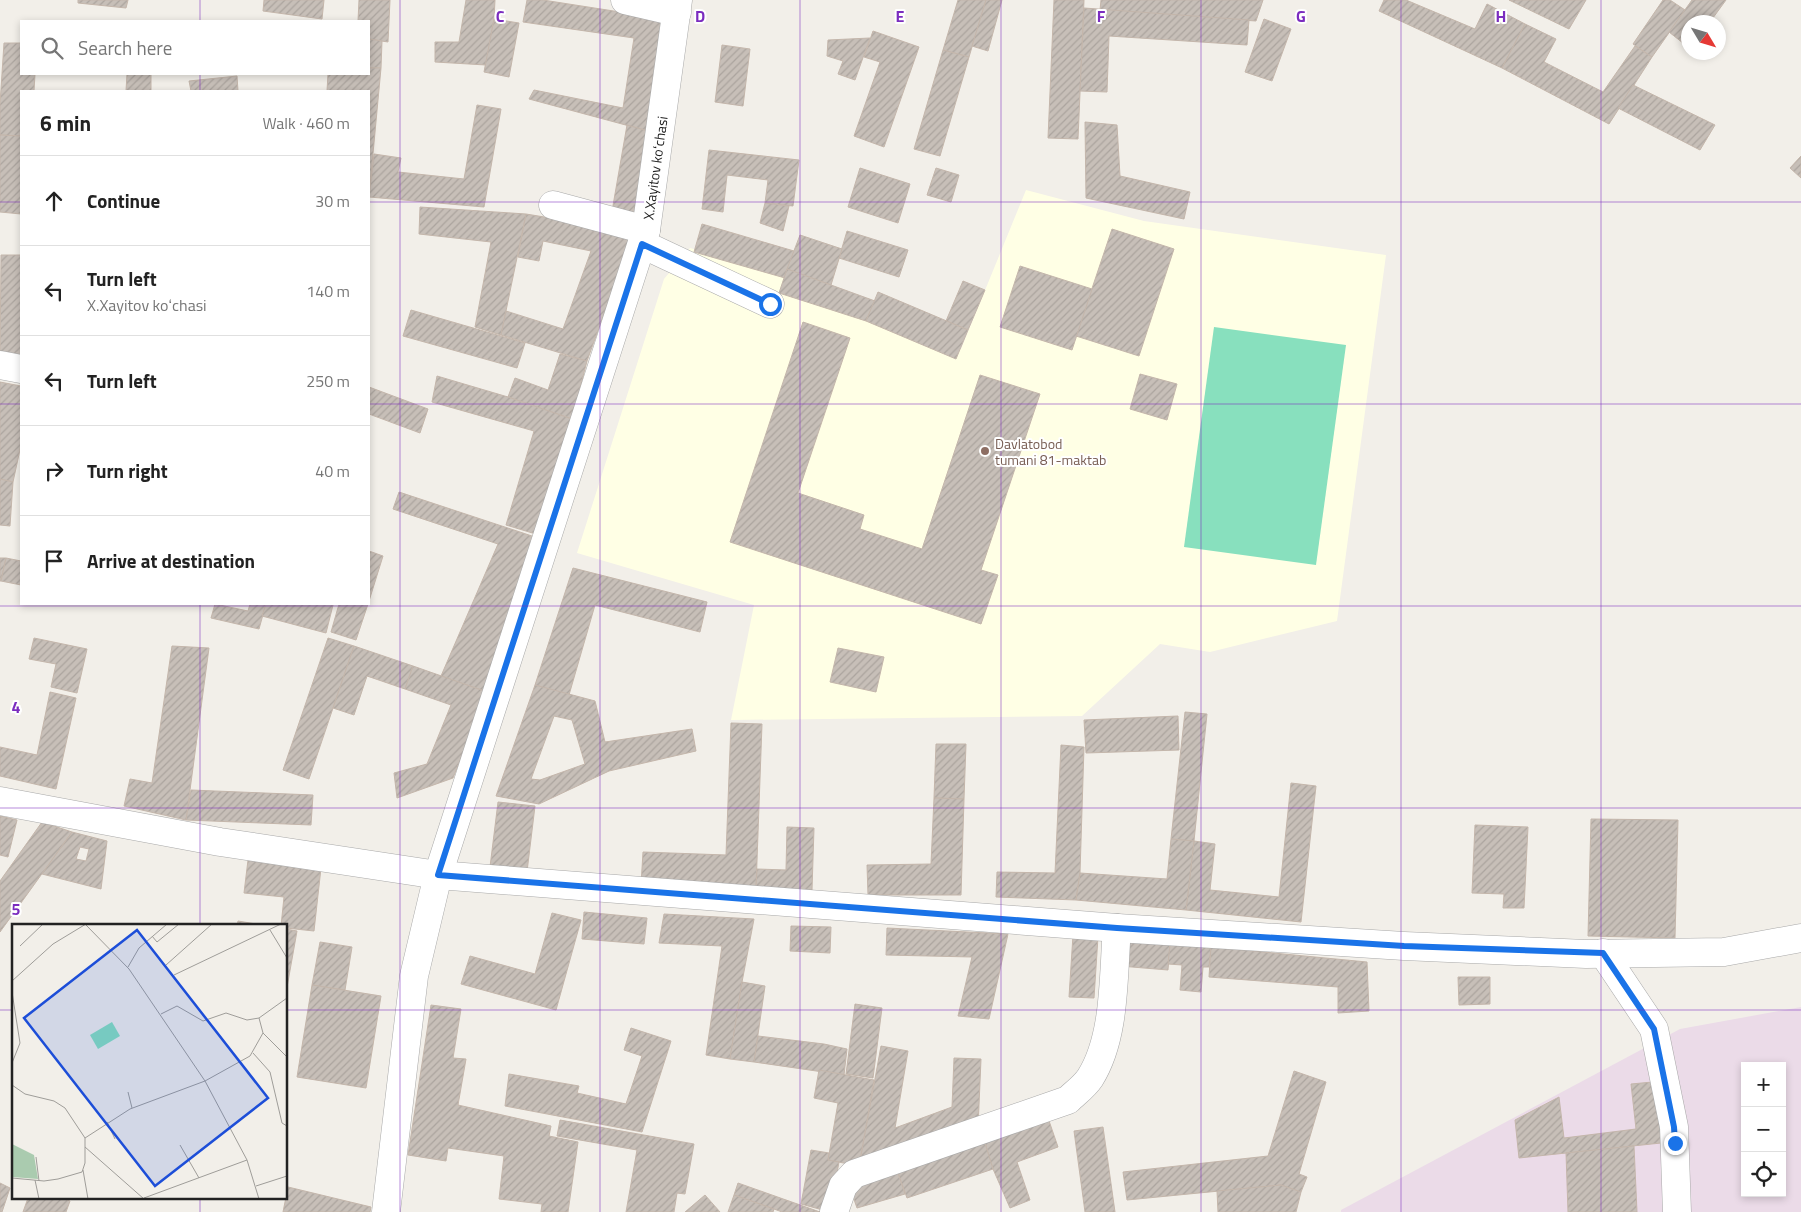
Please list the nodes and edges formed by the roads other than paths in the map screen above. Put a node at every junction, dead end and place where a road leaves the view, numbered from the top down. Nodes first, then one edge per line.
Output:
1 (625, 0) edge
2 (677, 6) edge
3 (553, 205) dead end
4 (644, 237) junction
5 (770, 304) dead end
6 (0, 365) edge
7 (20, 370) edge
8 (0, 801) edge
9 (438, 875) junction
10 (1117, 928) junction
11 (1801, 938) edge
12 (1603, 953) junction
13 (386, 1212) edge
14 (834, 1212) edge
15 (1677, 1212) edge

1 - 2 street
2 - 4 street, X.Xayitov koʻchasi
3 - 4 street
4 - 5 street
4 - 9 street, X.Xayitov koʻchasi
6 - 7 street
8 - 9 street
9 - 10 street
9 - 13 street, X.Xayitov koʻchasi
10 - 12 street
10 - 14 street
11 - 12 street
12 - 15 street

